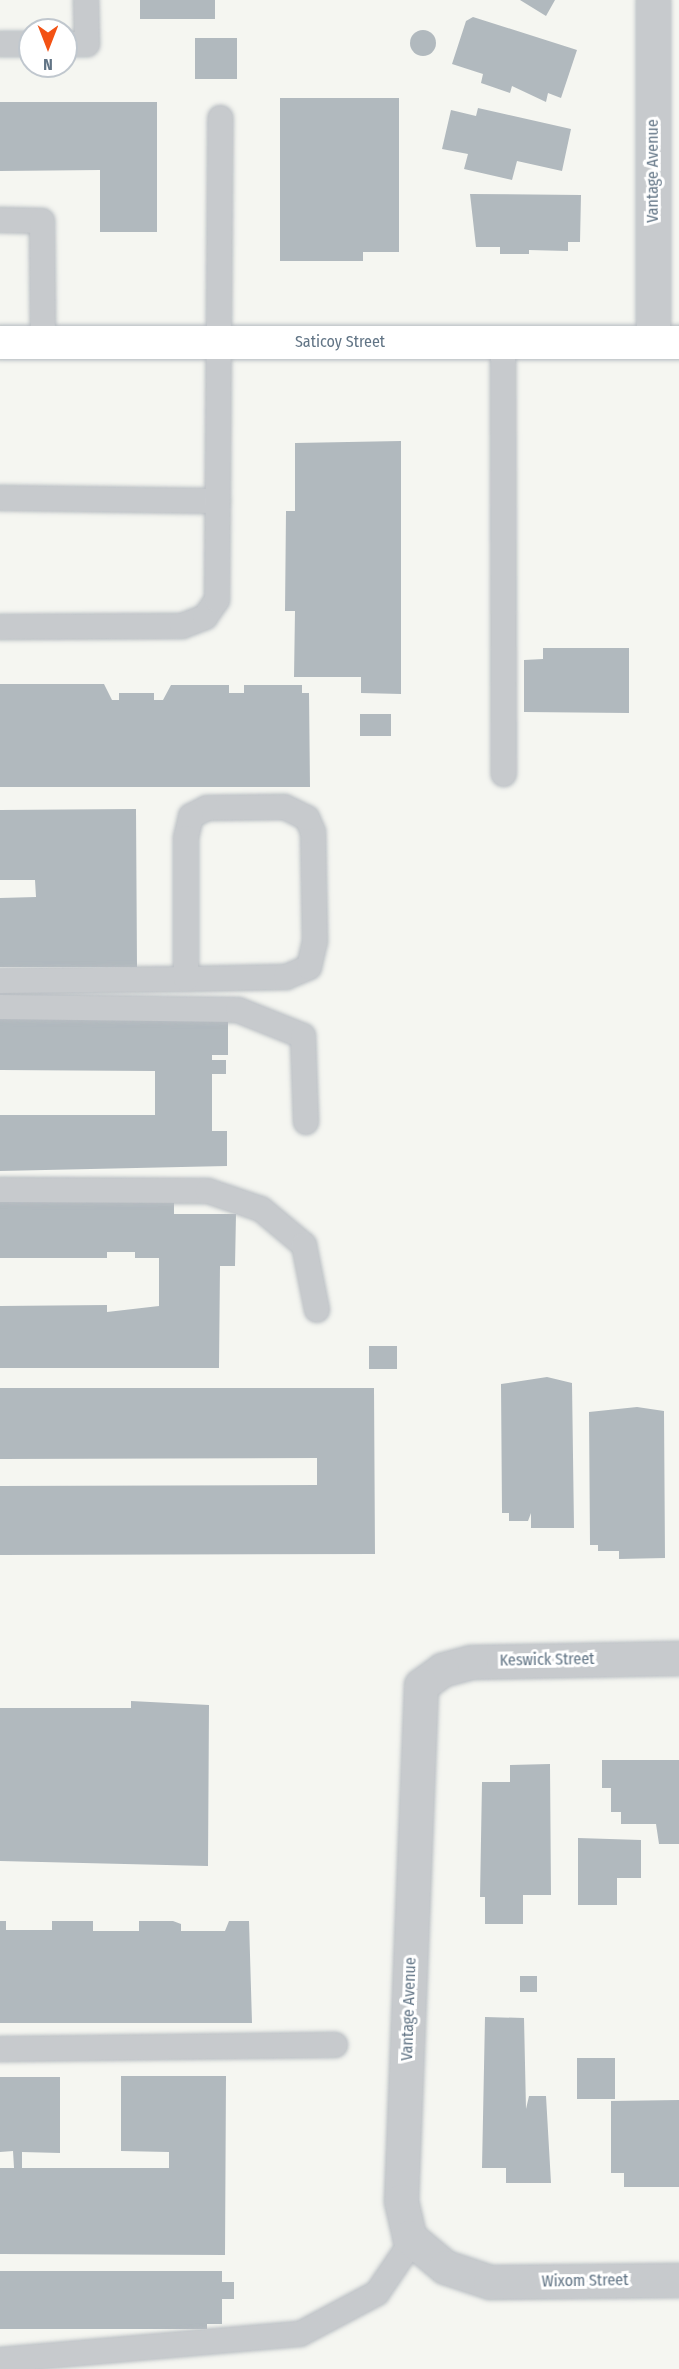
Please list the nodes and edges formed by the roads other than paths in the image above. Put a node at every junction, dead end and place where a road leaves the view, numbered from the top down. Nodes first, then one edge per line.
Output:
1 (86, 0) edge
2 (653, 0) edge
3 (0, 44) edge
4 (18, 44) edge
5 (78, 44) edge
6 (219, 118) dead end
7 (0, 220) edge
8 (0, 342) edge
9 (43, 342) junction
10 (221, 342) junction
11 (503, 342) junction
12 (666, 342) edge
13 (0, 498) edge
14 (218, 501) junction
15 (0, 627) edge
16 (504, 774) dead end
17 (186, 979) junction
18 (0, 981) edge
19 (0, 1007) edge
20 (306, 1122) dead end
21 (0, 1190) edge
22 (317, 1310) dead end
23 (679, 1658) edge
24 (421, 1685) joint
25 (335, 2045) dead end
26 (0, 2049) edge
27 (413, 2240) junction
28 (679, 2280) edge
29 (0, 2360) edge

1 - 5 lane
2 - 12 street, Vantage Avenue
3 - 4 lane
6 - 10 lane
7 - 9 lane
8 - 9 main road, Saticoy Street
9 - 10 main road, Saticoy Street
10 - 11 main road, Saticoy Street
10 - 14 lane
11 - 12 main road, Saticoy Street
11 - 16 lane
13 - 14 lane
14 - 15 lane
17 - 17 lane
17 - 18 lane
19 - 20 lane
21 - 22 lane
23 - 24 street, Keswick Street
24 - 27 street, Vantage Avenue
25 - 26 lane
27 - 28 street, Wixom Street
27 - 29 lane

